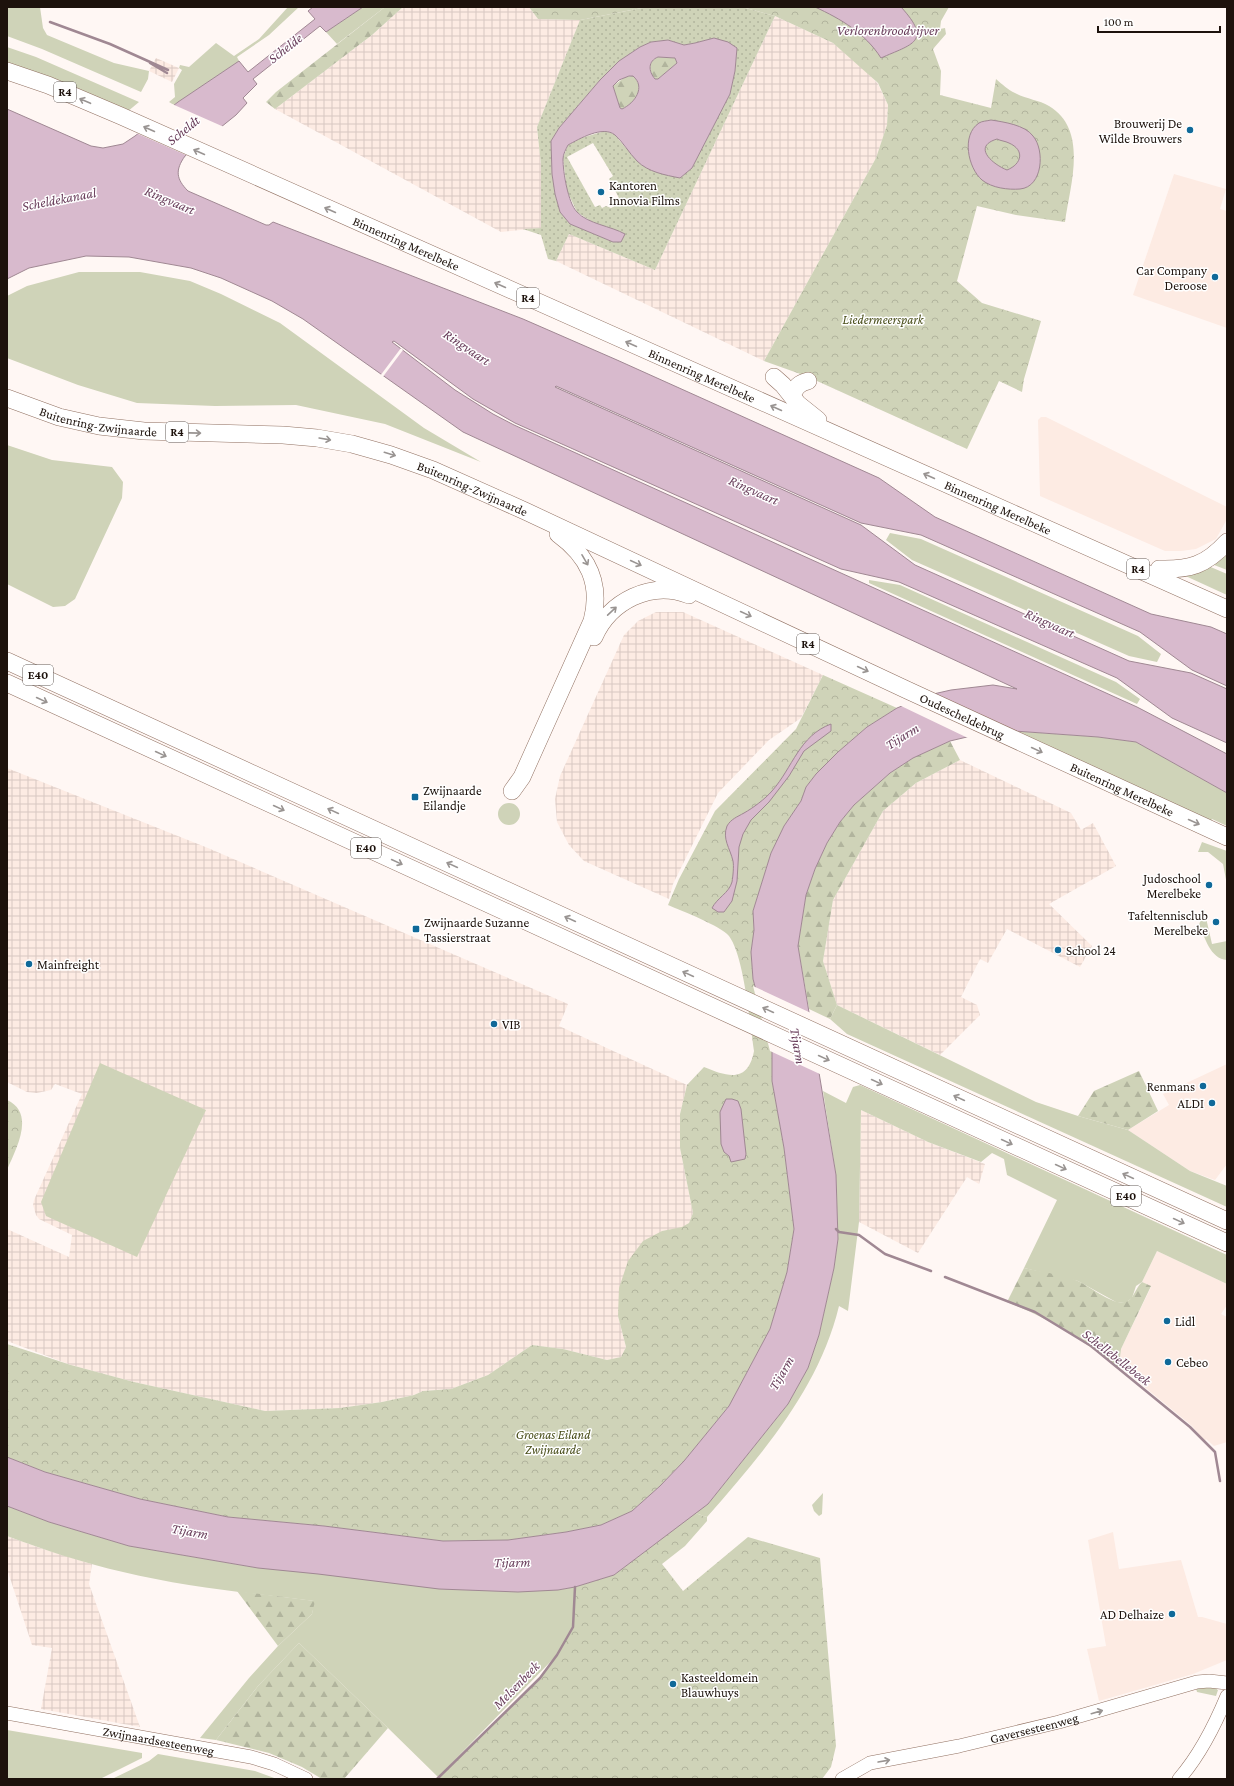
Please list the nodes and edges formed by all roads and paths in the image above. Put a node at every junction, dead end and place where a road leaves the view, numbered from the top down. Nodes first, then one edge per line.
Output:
1 (7, 72) edge
2 (774, 377) dead end
3 (808, 380) dead end
4 (792, 395) junction
5 (7, 398) edge
6 (837, 435) junction
7 (525, 511) junction
8 (1049, 530) junction
9 (1227, 542) edge
10 (1160, 568) junction
11 (710, 598) junction
12 (1227, 598) edge
13 (1227, 609) edge
14 (7, 661) edge
15 (7, 683) edge
16 (906, 690) joint
17 (1018, 741) joint
18 (1227, 837) edge
19 (1227, 1221) edge
20 (1227, 1242) edge
21 (1227, 1683) edge
22 (1227, 1696) edge
23 (7, 1713) edge
24 (845, 1777) edge
25 (306, 1779) edge
26 (1179, 1779) edge

6 -> 1 highway, Binnenring Merelbeke / R4
2 - 4 highway, R4
3 - 4 highway
4 - 6 highway, R4
5 -> 7 highway, Buitenring-Zwijnaarde / R4
8 -> 6 highway, Binnenring Merelbeke / R4
7 -> 11 highway, Buitenring-Zwijnaarde / R4
7 -> 11 highway
8 - 10 highway
8 - 13 highway, Binnenring Merelbeke / R4
9 - 10 highway, R4
10 - 12 highway
11 -> 16 highway, Buitenring-Zwijnaarde / R4
19 -> 14 highway, E40
15 -> 20 highway, E40
16 - 17 highway, Oudescheldebrug / R4
17 -> 18 highway, Buitenring Merelbeke / R4
24 -> 21 main road, Gaversesteenweg
22 - 26 main road
23 - 25 main road, Zwijnaardsesteenweg

